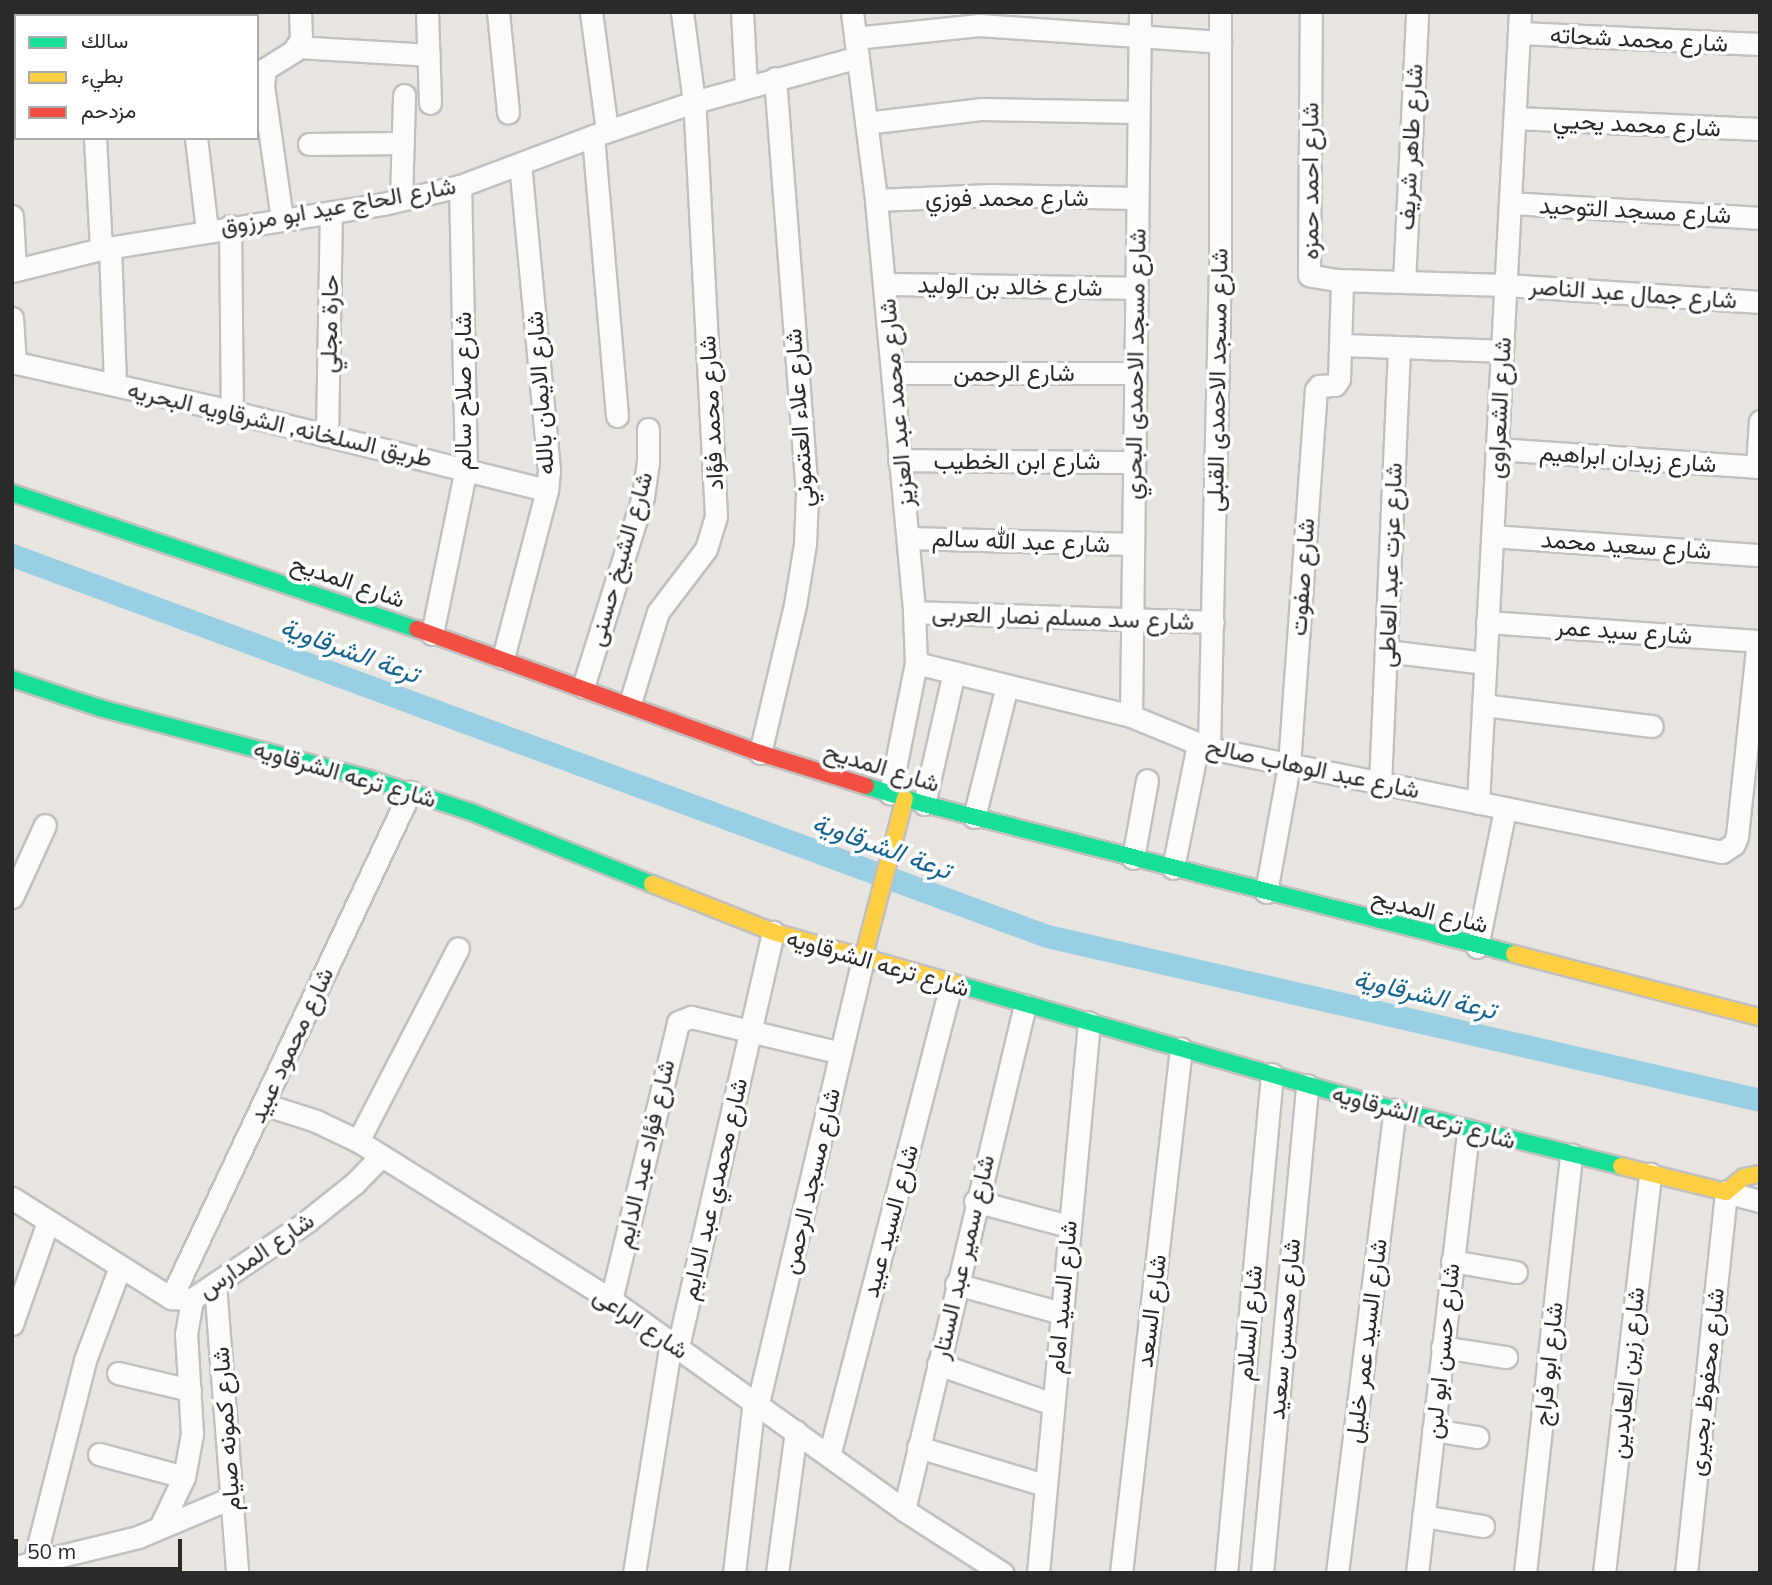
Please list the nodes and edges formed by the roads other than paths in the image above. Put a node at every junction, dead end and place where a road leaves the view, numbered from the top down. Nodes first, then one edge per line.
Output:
1 (300, 12) edge
2 (427, 12) edge
3 (498, 12) edge
4 (591, 12) edge
5 (682, 12) edge
6 (742, 12) edge
7 (852, 12) edge
8 (1140, 12) edge
9 (1220, 12) edge
10 (1311, 12) edge
11 (1417, 12) edge
12 (1520, 22) edge
13 (1139, 37) junction
14 (1220, 42) junction
15 (1760, 44) edge
16 (296, 47) junction
17 (856, 47) junction
18 (429, 55) junction
19 (775, 78) junction
20 (746, 87) junction
21 (404, 95) dead end
22 (694, 102) junction
23 (430, 103) dead end
24 (1138, 112) junction
25 (508, 113) dead end
26 (1515, 118) junction
27 (866, 123) junction
28 (1760, 130) edge
29 (600, 133) junction
30 (94, 140) edge
31 (196, 140) edge
32 (403, 143) junction
33 (309, 144) dead end
34 (520, 164) junction
35 (460, 186) junction
36 (1137, 198) junction
37 (401, 199) junction
38 (876, 200) junction
39 (1510, 203) junction
40 (331, 212) junction
41 (12, 216) edge
42 (1760, 218) edge
43 (282, 219) junction
44 (230, 226) junction
45 (208, 230) junction
46 (106, 248) junction
47 (14, 271) edge
48 (1336, 280) junction
49 (1404, 282) junction
50 (885, 284) junction
51 (1506, 285) junction
52 (1136, 288) junction
53 (1760, 302) edge
54 (12, 318) edge
55 (1340, 345) junction
56 (1399, 347) junction
57 (1502, 351) junction
58 (14, 362) edge
59 (893, 373) junction
60 (1135, 373) junction
61 (115, 385) junction
62 (1316, 390) joint
63 (232, 412) junction
64 (617, 416) dead end
65 (1760, 421) edge
66 (648, 429) dead end
67 (327, 436) junction
68 (1497, 449) junction
69 (899, 460) junction
70 (1134, 462) junction
71 (1758, 467) edge
72 (466, 469) junction
73 (547, 490) junction
74 (12, 493) edge
75 (1492, 536) junction
76 (909, 538) junction
77 (1133, 544) junction
78 (1760, 555) edge
79 (914, 612) junction
80 (1132, 620) junction
81 (1213, 622) junction
82 (1487, 622) junction
83 (432, 634) junction
84 (1759, 641) edge
85 (1386, 651) junction
86 (503, 658) junction
87 (916, 663) junction
88 (1485, 663) junction
89 (954, 672) junction
90 (12, 679) edge
91 (1007, 686) junction
92 (583, 687) junction
93 (630, 703) junction
94 (1483, 705) junction
95 (1131, 716) junction
96 (1653, 726) dead end
97 (1203, 746) junction
98 (760, 753) junction
99 (1289, 765) junction
100 (1147, 780) dead end
101 (1380, 784) junction
102 (410, 792) junction
103 (906, 799) junction
104 (1478, 803) junction
105 (1505, 809) junction
106 (974, 817) junction
107 (45, 825) dead end
108 (1133, 858) junction
109 (1172, 869) junction
110 (1266, 892) junction
111 (12, 897) edge
112 (773, 932) junction
113 (1477, 947) junction
114 (458, 948) dead end
115 (863, 959) junction
116 (951, 985) junction
117 (1025, 1005) junction
118 (1760, 1017) edge
119 (1089, 1022) junction
120 (750, 1031) junction
121 (1181, 1048) junction
122 (841, 1053) junction
123 (1272, 1074) junction
124 (1307, 1085) junction
125 (263, 1104) junction
126 (1395, 1110) junction
127 (1468, 1130) junction
128 (358, 1141) junction
129 (1571, 1155) junction
130 (381, 1156) junction
131 (1650, 1174) junction
132 (1760, 1174) edge
133 (1726, 1192) junction
134 (12, 1198) edge
135 (1760, 1200) edge
136 (975, 1201) junction
137 (48, 1222) junction
138 (1068, 1226) junction
139 (1452, 1261) junction
140 (120, 1268) junction
141 (1516, 1272) dead end
142 (215, 1284) junction
143 (956, 1284) junction
144 (182, 1299) junction
145 (611, 1300) junction
146 (1060, 1313) junction
147 (12, 1324) edge
148 (674, 1345) junction
149 (1442, 1348) junction
150 (1506, 1357) dead end
151 (937, 1364) junction
152 (118, 1373) dead end
153 (190, 1390) junction
154 (756, 1402) junction
155 (1053, 1404) junction
156 (1433, 1430) junction
157 (796, 1432) junction
158 (1477, 1437) dead end
159 (918, 1447) junction
160 (99, 1454) dead end
161 (829, 1456) junction
162 (184, 1477) junction
163 (1045, 1485) junction
164 (231, 1498) junction
165 (904, 1510) junction
166 (1423, 1516) junction
167 (1483, 1526) dead end
168 (160, 1527) junction
169 (34, 1562) junction
170 (12, 1567) edge
171 (237, 1573) edge
172 (634, 1573) edge
173 (734, 1573) edge
174 (777, 1573) edge
175 (1002, 1573) edge
176 (1038, 1573) edge
177 (1121, 1573) edge
178 (1226, 1573) edge
179 (1262, 1573) edge
180 (1337, 1573) edge
181 (1417, 1573) edge
182 (1525, 1573) edge
183 (1604, 1573) edge
184 (1686, 1573) edge

1 - 16 street
2 - 18 street
3 - 25 street
4 - 29 street
5 - 22 street, شارع محمد فؤاد
6 - 20 street
7 - 17 street, شارع محمد عبد العزيز
8 - 13 street, شارع مسجد الاحمدى البحري
9 - 14 street, شارع مسجد الاحمدى القبلى
10 - 48 street, شارع احمد حمزه
11 - 49 street, شارع طاهر شريف
12 - 15 street, شارع محمد شحاته
12 - 26 street, شارع الشعراوى
13 - 14 street, شارع الحاج عيد ابو مرزوق
13 - 17 street, شارع الحاج عيد ابو مرزوق
13 - 24 street, شارع مسجد الاحمدى البحري
14 - 81 street, شارع مسجد الاحمدى القبلى
16 - 18 street
16 - 43 street
17 - 19 street, شارع الحاج عيد ابو مرزوق
17 - 27 street, شارع محمد عبد العزيز
18 - 23 street
19 - 20 street, شارع الحاج عيد ابو مرزوق
19 - 98 street, شارع علاء العتموني
20 - 22 street, شارع الحاج عيد ابو مرزوق
21 - 32 street
22 - 29 street, شارع الحاج عيد ابو مرزوق
22 - 93 street, شارع محمد فؤاد
24 - 27 street
24 - 36 street, شارع مسجد الاحمدى البحري
26 - 28 street, شارع محمد يحيي
26 - 39 street, شارع الشعراوى
27 - 38 street, شارع محمد عبد العزيز
29 - 34 street, شارع الحاج عيد ابو مرزوق
29 - 64 street
30 - 46 street
31 - 45 street
32 - 33 street
32 - 37 street
34 - 35 street, شارع الحاج عيد ابو مرزوق
34 - 73 street, شارع الايمان بالله
35 - 37 street, شارع الحاج عيد ابو مرزوق
35 - 72 street, شارع صلاح سالم
36 - 38 street, شارع محمد فوزي
36 - 52 street, شارع مسجد الاحمدى البحري
37 - 40 street, شارع الحاج عيد ابو مرزوق
38 - 50 street, شارع محمد عبد العزيز
39 - 42 street, شارع مسجد التوحيد
39 - 51 street, شارع الشعراوى
40 - 43 street, شارع الحاج عيد ابو مرزوق
40 - 67 street, حارة مجلي
41 - 47 street
43 - 44 street, شارع الحاج عيد ابو مرزوق
44 - 45 street, شارع الحاج عيد ابو مرزوق
44 - 63 street
45 - 46 street, شارع الحاج عيد ابو مرزوق
46 - 47 street, شارع الحاج عيد ابو مرزوق
46 - 61 street
48 - 49 street, شارع جمال عبد الناصر
48 - 55 street, شارع احمد حمزه
49 - 51 street, شارع جمال عبد الناصر
50 - 52 street, شارع خالد بن الوليد
50 - 59 street, شارع محمد عبد العزيز
51 - 53 street, شارع جمال عبد الناصر
51 - 57 street, شارع الشعراوى
52 - 60 street, شارع مسجد الاحمدى البحري
54 - 58 street
55 - 56 street
55 - 62 street, شارع احمد حمزه
56 - 57 street
56 - 85 street, شارع عزت عبد العاطى
57 - 68 street, شارع الشعراوى
58 - 61 street, طريق السلخانه, الشرقاويه البحريه
59 - 60 street, شارع الرحمن
59 - 69 street, شارع محمد عبد العزيز
60 - 70 street, شارع مسجد الاحمدى البحري
61 - 63 street, طريق السلخانه, الشرقاويه البحريه
62 - 99 street, شارع صفوت
63 - 67 street, طريق السلخانه, الشرقاويه البحريه
65 - 71 street
66 - 92 street, شارع الشيخ حسنى
67 - 72 street, طريق السلخانه, الشرقاويه البحريه
68 - 71 street, شارع زيدان ابراهيم
68 - 75 street, شارع الشعراوى
69 - 70 street, شارع ابن الخطيب
69 - 76 street, شارع محمد عبد العزيز
70 - 77 street, شارع مسجد الاحمدى البحري
72 - 73 street, طريق السلخانه, الشرقاويه البحريه
72 - 83 street, شارع صلاح سالم
73 - 86 street, شارع الايمان بالله
74 - 83 main road, شارع المديح
75 - 78 street, شارع سعيد محمد
75 - 82 street, شارع الشعراوى
76 - 77 street, شارع عبد الله سالم
76 - 79 street, شارع محمد عبد العزيز
77 - 80 street, شارع مسجد الاحمدى البحري
79 - 80 street, شارع سد مسلم نصار العربى
79 - 87 street, شارع محمد عبد العزيز
80 - 81 street, شارع سد مسلم نصار العربى
80 - 95 street, شارع مسجد الاحمدى البحري
81 - 97 street, شارع مسجد الاحمدى القبلى
82 - 84 street, شارع سيد عمر
82 - 88 street, شارع الشعراوى
83 - 86 main road, شارع المديح
84 - 105 street, شارع عبد الوهاب صالح
85 - 88 street
85 - 101 street, شارع عزت عبد العاطى
86 - 92 main road, شارع المديح
87 - 89 street, شارع عبد الوهاب صالح
87 - 103 street, شارع محمد عبد العزيز
88 - 94 street, شارع الشعراوى
89 - 91 street, شارع عبد الوهاب صالح
89 - 103 street
90 - 102 main road, شارع ترعه الشرقاويه
91 - 95 street, شارع عبد الوهاب صالح
91 - 106 street
92 - 93 main road, شارع المديح
93 - 98 main road, شارع المديح
94 - 96 street
94 - 104 street, شارع الشعراوى
95 - 97 street, شارع عبد الوهاب صالح
97 - 99 street, شارع عبد الوهاب صالح
97 - 109 street, شارع مسجد الاحمدى القبلى
98 - 103 main road, شارع المديح
99 - 101 street, شارع عبد الوهاب صالح
99 - 110 street, شارع صفوت
100 - 108 street
101 - 104 street, شارع عبد الوهاب صالح
102 - 112 main road, شارع ترعه الشرقاويه
102 - 125 street, شارع محمود عبيد
103 - 106 main road, شارع المديح
103 - 115 main road
104 - 105 street, شارع عبد الوهاب صالح
105 - 113 street
106 - 108 main road, شارع المديح
107 - 111 street
108 - 109 main road, شارع المديح
109 - 110 main road, شارع المديح
110 - 113 main road, شارع المديح
112 - 115 main road, شارع ترعه الشرقاويه
112 - 120 street, شارع محمدي عبد الدايم
113 - 118 main road, شارع المديح
114 - 128 street
115 - 116 main road, شارع ترعه الشرقاويه
115 - 122 street, شارع مسجد الرحمن
116 - 117 main road, شارع ترعه الشرقاويه
116 - 161 street, شارع السيد عبيد
117 - 119 main road, شارع ترعه الشرقاويه
117 - 136 street, شارع سمير عبد الستار
119 - 121 main road, شارع ترعه الشرقاويه
119 - 138 street, شارع السيد امام
120 - 122 street
120 - 145 street, شارع فؤاد عبد الدايم
120 - 148 street, شارع محمدي عبد الدايم
121 - 123 main road, شارع ترعه الشرقاويه
121 - 177 street, شارع السعد
122 - 154 street, شارع مسجد الرحمن
123 - 124 main road, شارع ترعه الشرقاويه
123 - 178 street, شارع السلام
124 - 126 main road, شارع ترعه الشرقاويه
124 - 179 street, شارع محسن سعيد
125 - 128 street, شارع الراعى
125 - 144 street, شارع محمود عبيد
126 - 127 main road, شارع ترعه الشرقاويه
126 - 180 street, شارع السيد عمر خليل
127 - 129 main road, شارع ترعه الشرقاويه
127 - 139 street, شارع حسن ابو لبن
128 - 130 street, شارع الراعى
129 - 131 main road, شارع ترعه الشرقاويه
129 - 182 street, شارع ابو فراج
130 - 142 street, شارع المدارس
130 - 145 street, شارع الراعى
131 - 133 main road, شارع ترعه الشرقاويه
131 - 183 street, شارع زين العابدين
132 - 133 main road
133 - 135 street, شارع ترعه الشرقاويه
133 - 184 street, شارع محفوظ بحيرى
134 - 137 street, شارع المدارس
136 - 138 street
136 - 143 street, شارع سمير عبد الستار
137 - 140 street, شارع المدارس
137 - 147 street
138 - 146 street, شارع السيد امام
139 - 141 street
139 - 149 street, شارع حسن ابو لبن
140 - 144 street, شارع المدارس
140 - 169 street
142 - 144 street, شارع المدارس
142 - 164 street, شارع كمونه صيام
143 - 146 street
143 - 151 street, شارع سمير عبد الستار
144 - 153 street, شارع محمود عبيد
145 - 148 street, شارع الراعى
146 - 155 street, شارع السيد امام
148 - 154 street, شارع الراعى
148 - 172 street, شارع محمدي عبد الدايم
149 - 150 street
149 - 156 street, شارع حسن ابو لبن
151 - 155 street
151 - 159 street, شارع سمير عبد الستار
152 - 153 street
153 - 162 street, شارع محمود عبيد
154 - 157 street, شارع الراعى
154 - 173 street, شارع مسجد الرحمن
155 - 163 street, شارع السيد امام
156 - 158 street
156 - 166 street, شارع حسن ابو لبن
157 - 161 street, شارع الراعى
157 - 174 street
159 - 163 street
159 - 165 street, شارع سمير عبد الستار
160 - 162 street
161 - 165 street, شارع الراعى
162 - 168 street, شارع محمود عبيد
163 - 176 street, شارع السيد امام
164 - 168 street
164 - 171 street, شارع كمونه صيام
165 - 175 street, شارع الراعى
166 - 167 street
166 - 181 street, شارع حسن ابو لبن
168 - 169 street
169 - 170 street

